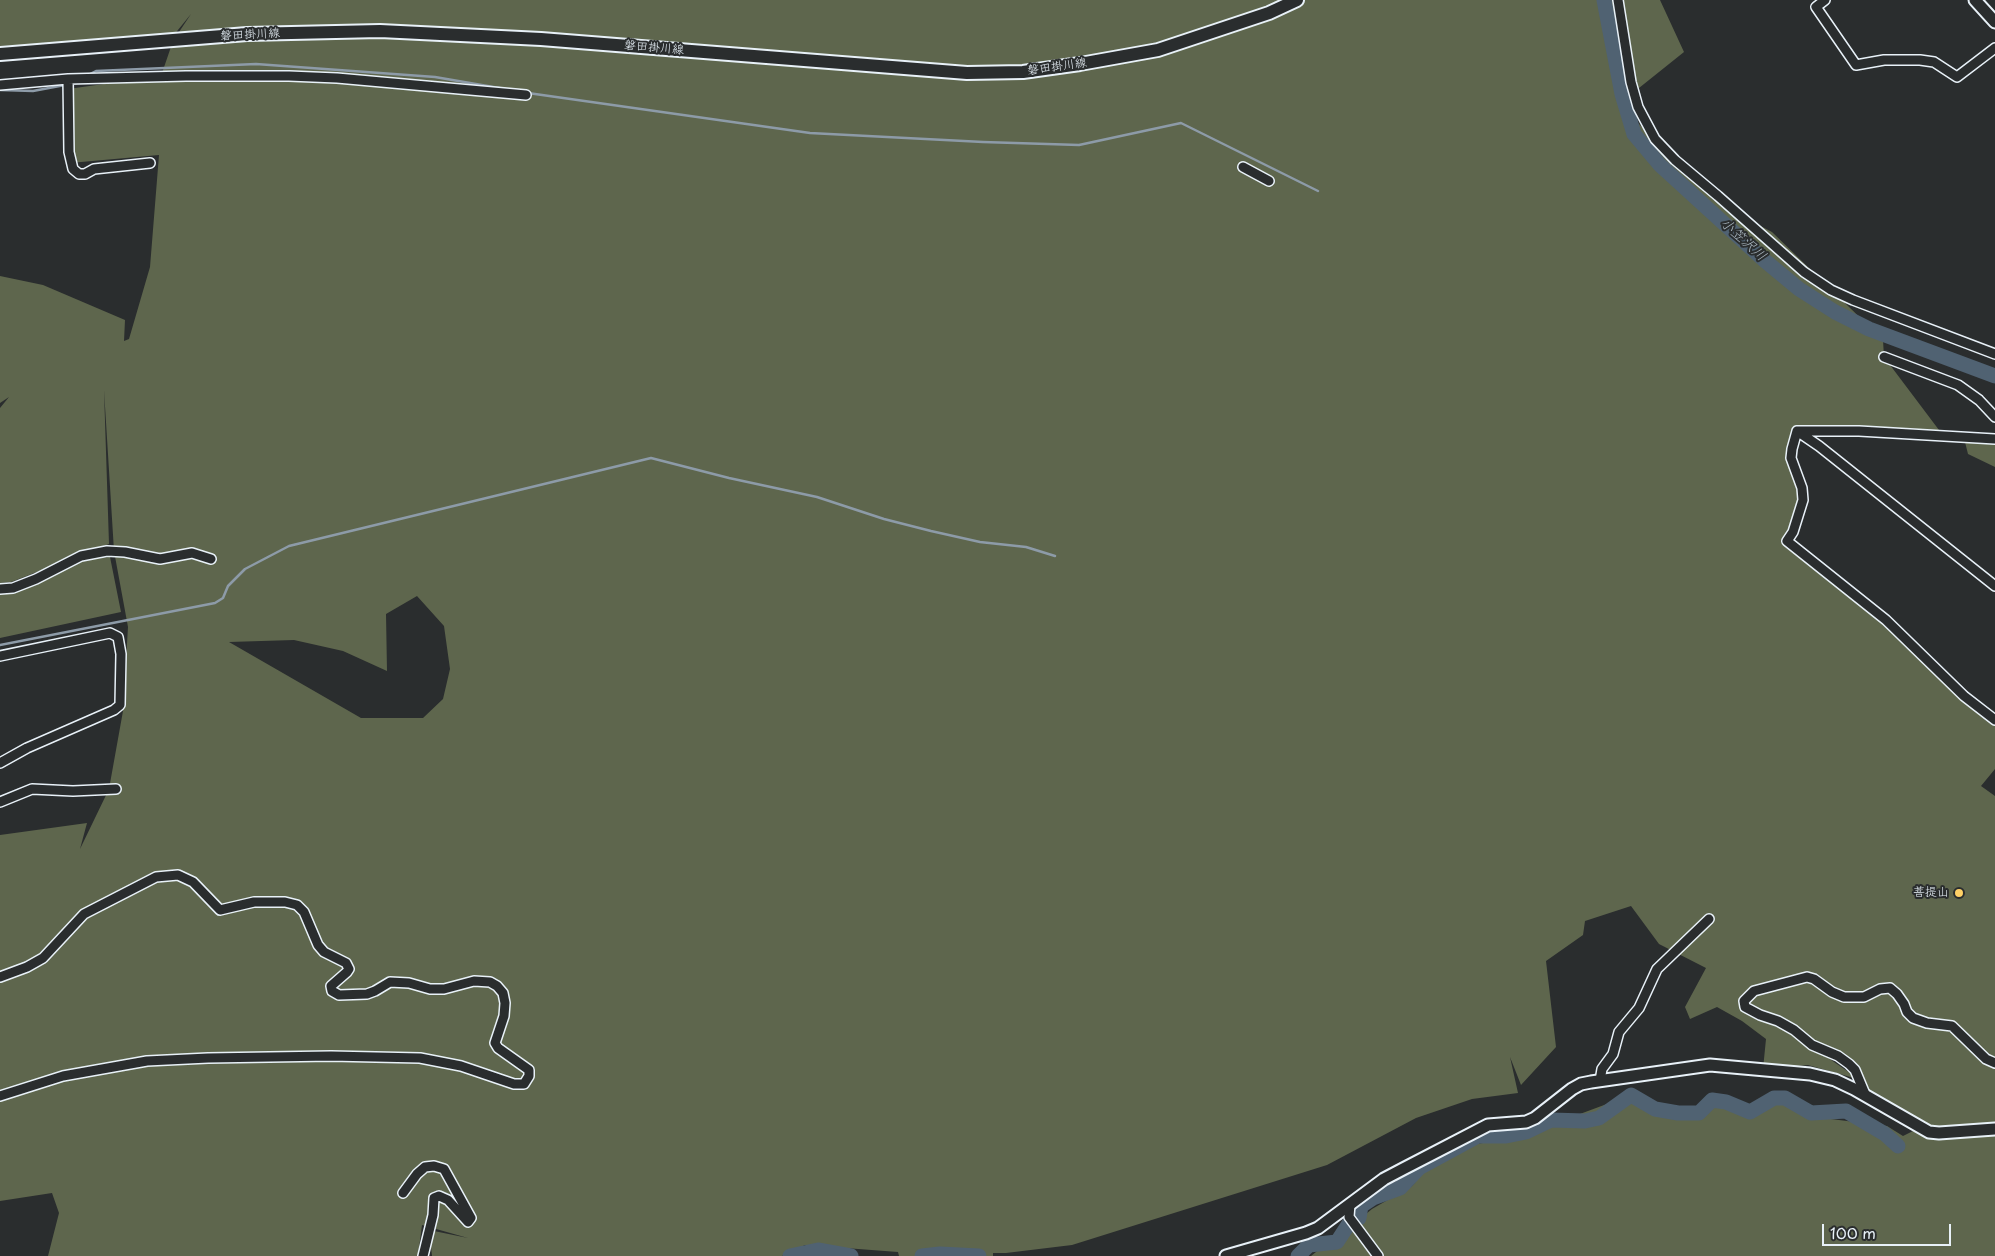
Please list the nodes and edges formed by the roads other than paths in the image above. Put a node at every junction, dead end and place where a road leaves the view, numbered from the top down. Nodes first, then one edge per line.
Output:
1 (1297, 0) edge
2 (1618, 0) edge
3 (1825, 0) edge
4 (1976, 0) edge
5 (1995, 22) edge
6 (1995, 48) edge
7 (0, 54) edge
8 (68, 79) junction
9 (0, 85) edge
10 (526, 95) dead end
11 (150, 163) dead end
12 (1243, 167) dead end
13 (1269, 181) dead end
14 (1995, 354) edge
15 (1884, 357) dead end
16 (1995, 417) edge
17 (1797, 431) junction
18 (1995, 439) edge
19 (211, 558) dead end
20 (1995, 586) edge
21 (0, 589) edge
22 (0, 656) edge
23 (1995, 720) edge
24 (0, 764) edge
25 (116, 789) dead end
26 (0, 802) edge
27 (1708, 919) dead end
28 (0, 977) edge
29 (1995, 1063) edge
30 (1600, 1081) junction
31 (1865, 1094) junction
32 (0, 1096) edge
33 (1995, 1129) edge
34 (403, 1193) dead end
35 (1350, 1204) junction
36 (423, 1256) edge
37 (1226, 1256) edge
38 (1378, 1256) edge

1 - 7 main road, 磐田掛川線
2 - 14 street
3 - 6 street
4 - 5 street
8 - 9 street
8 - 10 street
8 - 11 street
12 - 13 street
15 - 16 street
17 - 18 street
17 - 20 street
17 - 23 street
19 - 21 street
22 - 24 street
25 - 26 street
27 - 30 street
28 - 32 street
29 - 31 street
30 - 31 street
30 - 35 street
31 - 33 street
34 - 36 street
35 - 37 street
35 - 38 street

